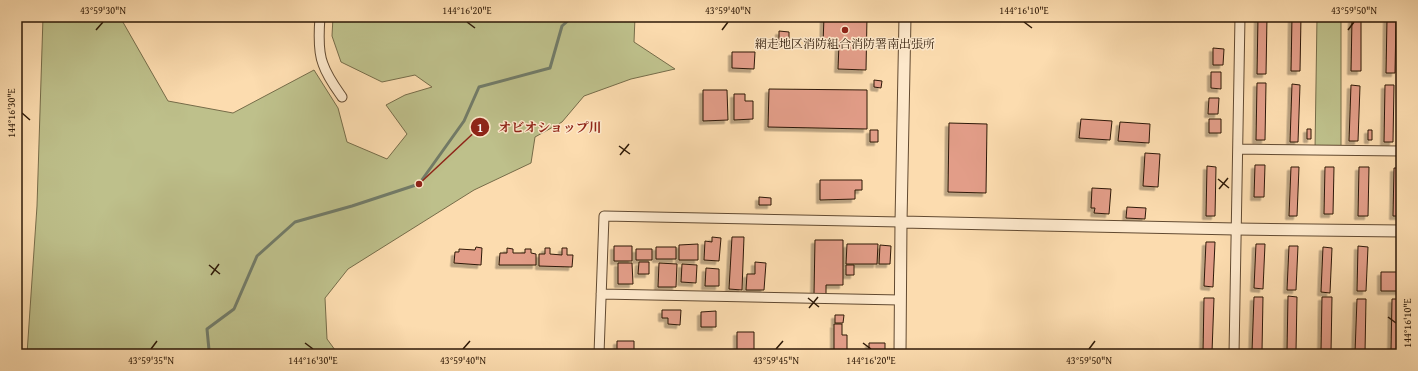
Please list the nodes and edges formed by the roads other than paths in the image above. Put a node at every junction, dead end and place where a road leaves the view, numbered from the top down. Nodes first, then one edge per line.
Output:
1 (320, 17) edge
2 (905, 17) edge
3 (1240, 17) edge
4 (342, 97) dead end
5 (1238, 149) junction
6 (1401, 152) edge
7 (901, 222) junction
8 (1236, 229) junction
9 (1401, 231) edge
10 (601, 294) junction
11 (900, 300) junction
12 (599, 354) edge
13 (900, 354) edge
14 (1234, 354) edge

1 - 4 street
2 - 7 street
3 - 5 street
5 - 6 street
5 - 8 street
7 - 8 street
7 - 10 street
7 - 11 street
8 - 9 street
8 - 14 street
10 - 11 street
10 - 12 street
11 - 13 street

